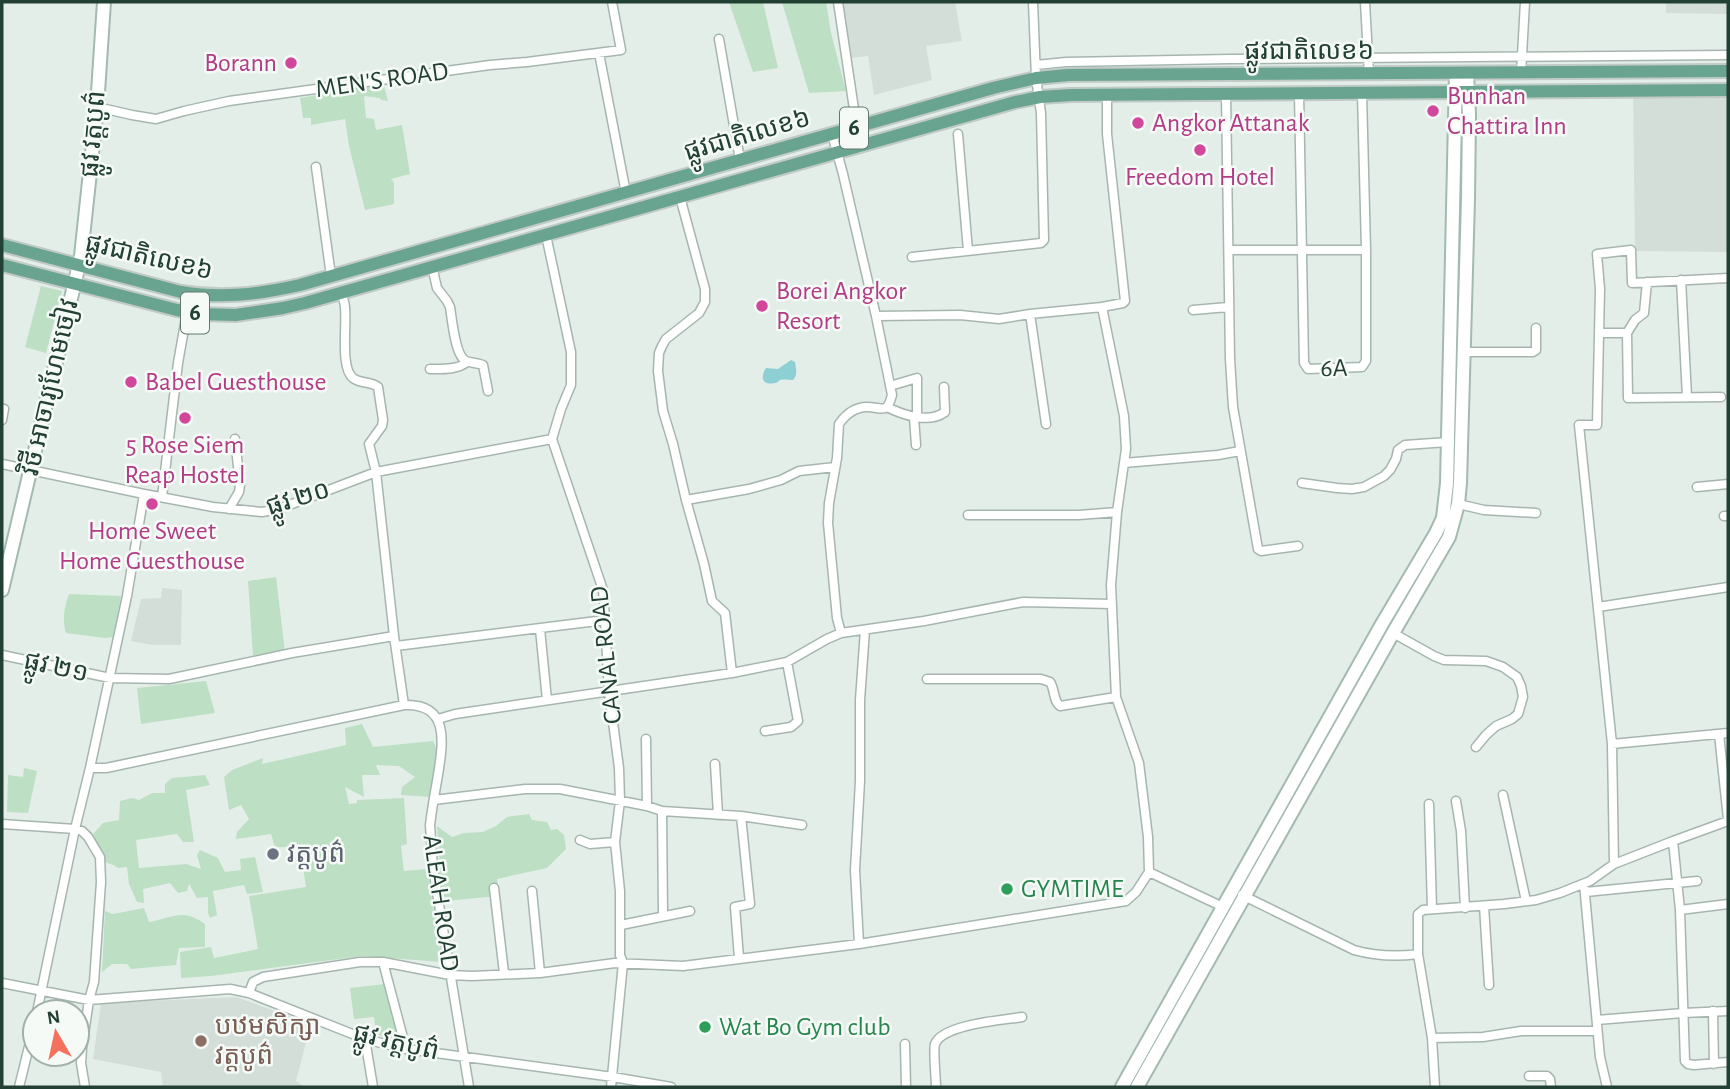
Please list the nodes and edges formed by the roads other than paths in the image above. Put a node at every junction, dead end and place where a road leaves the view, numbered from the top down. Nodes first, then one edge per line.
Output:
1 (104, 2) edge
2 (612, 2) edge
3 (838, 2) edge
4 (1033, 2) edge
5 (1365, 2) edge
6 (1525, 2) edge
7 (719, 38) dead end
8 (599, 53) junction
9 (1728, 55) edge
10 (1521, 56) junction
11 (1597, 56) junction
12 (1691, 56) junction
13 (1367, 57) junction
14 (1036, 71) junction
15 (1691, 71) junction
16 (1728, 71) edge
17 (1597, 72) junction
18 (1461, 73) junction
19 (1521, 73) junction
20 (1368, 74) junction
21 (1728, 90) edge
22 (1462, 92) junction
23 (1299, 93) junction
24 (1362, 93) junction
25 (1107, 94) junction
26 (1226, 94) junction
27 (1040, 97) junction
28 (97, 107) junction
29 (857, 127) junction
30 (831, 134) junction
31 (958, 134) dead end
32 (862, 145) junction
33 (838, 152) junction
34 (740, 160) junction
35 (316, 167) dead end
36 (626, 192) junction
37 (680, 197) junction
38 (547, 235) junction
39 (2, 245) edge
40 (1301, 249) junction
41 (1229, 250) junction
42 (1366, 250) junction
43 (968, 251) junction
44 (912, 257) dead end
45 (2, 265) edge
46 (79, 265) junction
47 (432, 266) junction
48 (331, 276) junction
49 (1728, 278) edge
50 (1681, 280) junction
51 (1647, 282) junction
52 (74, 284) junction
53 (341, 293) junction
54 (1102, 307) junction
55 (1228, 307) junction
56 (1193, 310) dead end
57 (187, 312) junction
58 (1030, 314) junction
59 (876, 316) junction
60 (1536, 328) dead end
61 (1599, 332) junction
62 (1627, 333) junction
63 (1463, 352) junction
64 (467, 362) junction
65 (430, 369) dead end
66 (890, 386) junction
67 (944, 387) dead end
68 (488, 391) dead end
69 (1687, 397) junction
70 (1721, 397) dead end
71 (887, 407) junction
72 (4, 410) dead end
73 (915, 417) junction
74 (2, 420) edge
75 (1046, 424) dead end
76 (235, 439) dead end
77 (552, 439) junction
78 (1448, 442) junction
79 (916, 445) dead end
80 (1240, 450) junction
81 (1124, 463) junction
82 (2, 464) edge
83 (835, 467) junction
84 (30, 470) junction
85 (376, 472) junction
86 (1302, 483) dead end
87 (1728, 484) edge
88 (1697, 487) dead end
89 (144, 494) junction
90 (162, 497) junction
91 (686, 500) junction
92 (1458, 504) junction
93 (229, 509) junction
94 (1117, 512) junction
95 (1536, 513) dead end
96 (968, 515) dead end
97 (1298, 546) dead end
98 (1728, 587) edge
99 (2, 590) edge
100 (1112, 604) junction
101 (1598, 607) junction
102 (605, 620) junction
103 (540, 629) junction
104 (864, 630) junction
105 (1393, 633) junction
106 (841, 634) junction
107 (394, 636) junction
108 (396, 646) junction
109 (2, 655) edge
110 (787, 662) junction
111 (732, 673) junction
112 (110, 678) junction
113 (927, 679) dead end
114 (608, 692) junction
115 (1116, 697) junction
116 (547, 700) junction
117 (404, 705) junction
118 (438, 719) junction
119 (765, 731) dead end
120 (1724, 733) edge
121 (646, 739) dead end
122 (1612, 744) junction
123 (1476, 747) dead end
124 (715, 764) dead end
125 (90, 768) junction
126 (1503, 795) dead end
127 (434, 800) junction
128 (620, 801) junction
129 (1456, 802) dead end
130 (1429, 804) dead end
131 (647, 806) junction
132 (662, 811) junction
133 (718, 815) junction
134 (741, 816) junction
135 (1728, 820) edge
136 (2, 824) edge
137 (802, 825) dead end
138 (75, 828) junction
139 (580, 840) dead end
140 (1672, 841) junction
141 (615, 842) junction
142 (1614, 864) junction
143 (1149, 872) junction
144 (1697, 881) dead end
145 (1678, 883) junction
146 (494, 888) dead end
147 (1585, 888) junction
148 (532, 891) dead end
149 (1239, 894) junction
150 (1526, 901) junction
151 (1728, 904) edge
152 (1484, 906) junction
153 (1223, 907) junction
154 (1465, 908) junction
155 (1432, 909) junction
156 (1680, 910) junction
157 (690, 911) dead end
158 (663, 916) junction
159 (621, 925) junction
160 (859, 944) junction
161 (1418, 954) junction
162 (739, 958) junction
163 (383, 962) junction
164 (623, 963) junction
165 (540, 972) junction
166 (504, 973) junction
167 (450, 975) junction
168 (2, 983) edge
169 (1489, 985) dead end
170 (42, 991) junction
171 (249, 993) junction
172 (40, 998) edge
173 (79, 998) edge
174 (90, 998) edge
175 (91, 1000) edge
176 (1713, 1011) junction
177 (1728, 1011) edge
178 (1683, 1013) junction
179 (1022, 1017) dead end
180 (1597, 1020) junction
181 (1597, 1031) junction
182 (1432, 1038) junction
183 (365, 1039) junction
184 (905, 1044) dead end
185 (405, 1049) junction
186 (464, 1057) junction
187 (1728, 1062) edge
188 (1714, 1063) junction
189 (24, 1068) edge
190 (82, 1068) edge
191 (1529, 1076) dead end
192 (613, 1077) junction
193 (19, 1087) edge
194 (85, 1087) edge
195 (373, 1087) edge
196 (469, 1087) edge
197 (611, 1087) edge
198 (671, 1087) edge
199 (906, 1087) edge
200 (936, 1087) edge
201 (1122, 1087) edge
202 (1137, 1087) edge
203 (1436, 1087) edge
204 (1552, 1087) edge
205 (1607, 1087) edge

1 - 28 main road, ផ្លូវ វត្តបូព៌
2 - 8 street
3 - 29 street
4 - 14 street
5 - 13 street
6 - 10 street
7 - 34 street
8 - 28 street, MEN'S ROAD
8 - 36 street
9 - 12 street
10 - 11 street
10 - 13 street
10 - 19 street
11 - 12 street
11 - 17 street
12 - 15 street
13 - 14 street
13 - 20 street
14 - 20 main road, ផ្លូវជាតិលេខ៦ / 6
14 - 27 street
14 - 29 main road, ផ្លូវជាតិលេខ៦ / 6
15 - 16 main road, ផ្លូវជាតិលេខ៦ / 6
15 - 17 main road, ផ្លូវជាតិលេខ៦ / 6
17 - 19 main road, ផ្លូវជាតិលេខ៦ / 6
18 - 19 main road, ផ្លូវជាតិលេខ៦ / 6
18 - 20 main road, ផ្លូវជាតិលេខ៦ / 6
18 - 22 main road
21 - 22 main road, ផ្លូវជាតិលេខ៦ / 6
22 - 24 main road, ផ្លូវជាតិលេខ៦ / 6
22 - 63 main road
22 - 78 main road
23 - 24 main road, ផ្លូវជាតិលេខ៦ / 6
23 - 26 main road, ផ្លូវជាតិលេខ៦ / 6
23 - 40 street, 6A
24 - 42 street, 6A
25 - 26 main road, ផ្លូវជាតិលេខ៦ / 6
25 - 27 main road, ផ្លូវជាតិលេខ៦ / 6
25 - 54 street
26 - 41 street
27 - 32 main road, ផ្លូវជាតិលេខ៦ / 6
27 - 43 street
28 - 46 main road, ផ្លូវ វត្តបូព៌
29 - 30 main road, ផ្លូវជាតិលេខ៦ / 6
29 - 32 street
30 - 33 street
30 - 34 main road, ផ្លូវជាតិលេខ៦ / 6
31 - 43 street
32 - 33 main road, ផ្លូវជាតិលេខ៦ / 6
33 - 37 main road, ផ្លូវជាតិលេខ៦ / 6
33 - 59 street
34 - 36 main road, ផ្លូវជាតិលេខ៦ / 6
35 - 48 street
36 - 48 main road, ផ្លូវជាតិលេខ៦ / 6
37 - 38 main road, ផ្លូវជាតិលេខ៦ / 6
37 - 91 street
38 - 47 main road, ផ្លូវជាតិលេខ៦ / 6
38 - 77 street
39 - 46 main road, ផ្លូវជាតិលេខ៦ / 6
40 - 41 street
40 - 42 street
40 - 42 street, 6A
41 - 55 street
43 - 44 street
45 - 52 main road, ផ្លូវជាតិលេខ៦ / 6
46 - 48 main road, ផ្លូវជាតិលេខ៦ / 6
46 - 52 main road, វិថី អាចារ្យហែមចៀវ
47 - 53 main road, ផ្លូវជាតិលេខ៦ / 6
47 - 64 street
49 - 50 street
50 - 51 street
50 - 69 street
51 - 61 street
51 - 62 street
52 - 57 main road, ផ្លូវជាតិលេខ៦ / 6
52 - 84 main road, វិថី អាចារ្យហែមចៀវ
53 - 57 main road, ផ្លូវជាតិលេខ៦ / 6
53 - 85 street
54 - 58 street
54 - 81 street
55 - 56 street
55 - 80 street
57 - 90 street
58 - 59 street
58 - 75 street
59 - 66 street
60 - 63 street
61 - 62 street
61 - 101 street
62 - 69 street
63 - 92 main road
64 - 65 street
64 - 68 street
66 - 71 street
66 - 73 street
67 - 73 street
69 - 70 street
71 - 73 street
71 - 83 street
72 - 74 street
73 - 79 street
76 - 93 street
77 - 85 street, ផ្លូវ ២០
77 - 102 street, CANAL ROAD
78 - 86 street
78 - 149 main road
80 - 81 street
80 - 97 street
81 - 94 street
82 - 84 street, ផ្លូវ ២០
83 - 91 street
83 - 106 street
84 - 89 street, ផ្លូវ ២០
84 - 99 main road, វិថី អាចារ្យហែមចៀវ
85 - 93 street, ផ្លូវ ២០
85 - 107 street
87 - 88 street
89 - 90 street, ផ្លូវ ២០
89 - 112 street
90 - 93 street, ផ្លូវ ២០
91 - 111 street
92 - 95 street
92 - 105 main road
94 - 96 street
94 - 100 street
98 - 101 street
100 - 104 street
100 - 115 street
101 - 122 street
102 - 103 street
102 - 114 street, CANAL ROAD
103 - 108 street
103 - 116 street
104 - 106 street
104 - 160 street
105 - 123 street
105 - 149 main road
106 - 110 street
107 - 108 street
107 - 112 street, ផ្លូវ ២១
108 - 117 street
109 - 112 street, ផ្លូវ ២១
110 - 111 street
110 - 119 street
111 - 114 street
112 - 125 street
113 - 115 street
114 - 116 street
114 - 128 street, CANAL ROAD
115 - 143 street
116 - 118 street
117 - 118 street
117 - 125 street
118 - 127 street, ALEAH ROAD
120 - 122 street
120 - 135 street
121 - 131 street
122 - 142 street
124 - 133 street
125 - 138 street
126 - 150 street
127 - 128 street
127 - 167 street, ALEAH ROAD
128 - 131 street
128 - 141 street, CANAL ROAD
129 - 154 street
130 - 155 street
131 - 132 street
132 - 133 street
132 - 158 street
133 - 134 street
134 - 137 street
134 - 162 street
135 - 140 street
136 - 138 street
138 - 170 street
138 - 174 street
139 - 141 street
140 - 142 street
140 - 145 street
141 - 159 street, CANAL ROAD
142 - 147 street
143 - 153 street
143 - 160 street
144 - 145 street
145 - 147 street
145 - 156 street
146 - 166 street
147 - 150 street
147 - 180 street
148 - 165 street
149 - 153 main road
149 - 161 street
149 - 202 main road
150 - 152 street
151 - 156 street
152 - 154 street
152 - 169 street
153 - 201 main road
154 - 155 street
155 - 161 street
156 - 178 street
157 - 158 street
158 - 159 street
159 - 164 street, CANAL ROAD
160 - 162 street
161 - 182 street
162 - 164 street
163 - 167 street
163 - 171 street
163 - 185 street
164 - 165 street
164 - 192 street, CANAL ROAD
165 - 166 street
166 - 167 street
167 - 186 street, ALEAH ROAD
168 - 170 street, ផ្លូវ វត្តបូព៌
170 - 172 street
170 - 173 street, ផ្លូវ វត្តបូព៌
171 - 175 street, ផ្លូវ វត្តបូព៌
171 - 183 street, ផ្លូវ វត្តបូព៌
176 - 177 street
176 - 178 street
176 - 188 street
178 - 180 street
178 - 188 street
179 - 200 street
180 - 181 street
181 - 182 street
181 - 205 street
182 - 203 street
183 - 185 street, ផ្លូវ វត្តបូព៌
183 - 195 street
184 - 199 street
185 - 186 street, ផ្លូវ វត្តបូព៌
186 - 192 street, ផ្លូវ វត្តបូព៌
186 - 196 street, ALEAH ROAD
187 - 188 street
189 - 193 street
190 - 194 street
191 - 204 street
192 - 197 street, CANAL ROAD
192 - 198 street, ផ្លូវ វត្តបូព៌

